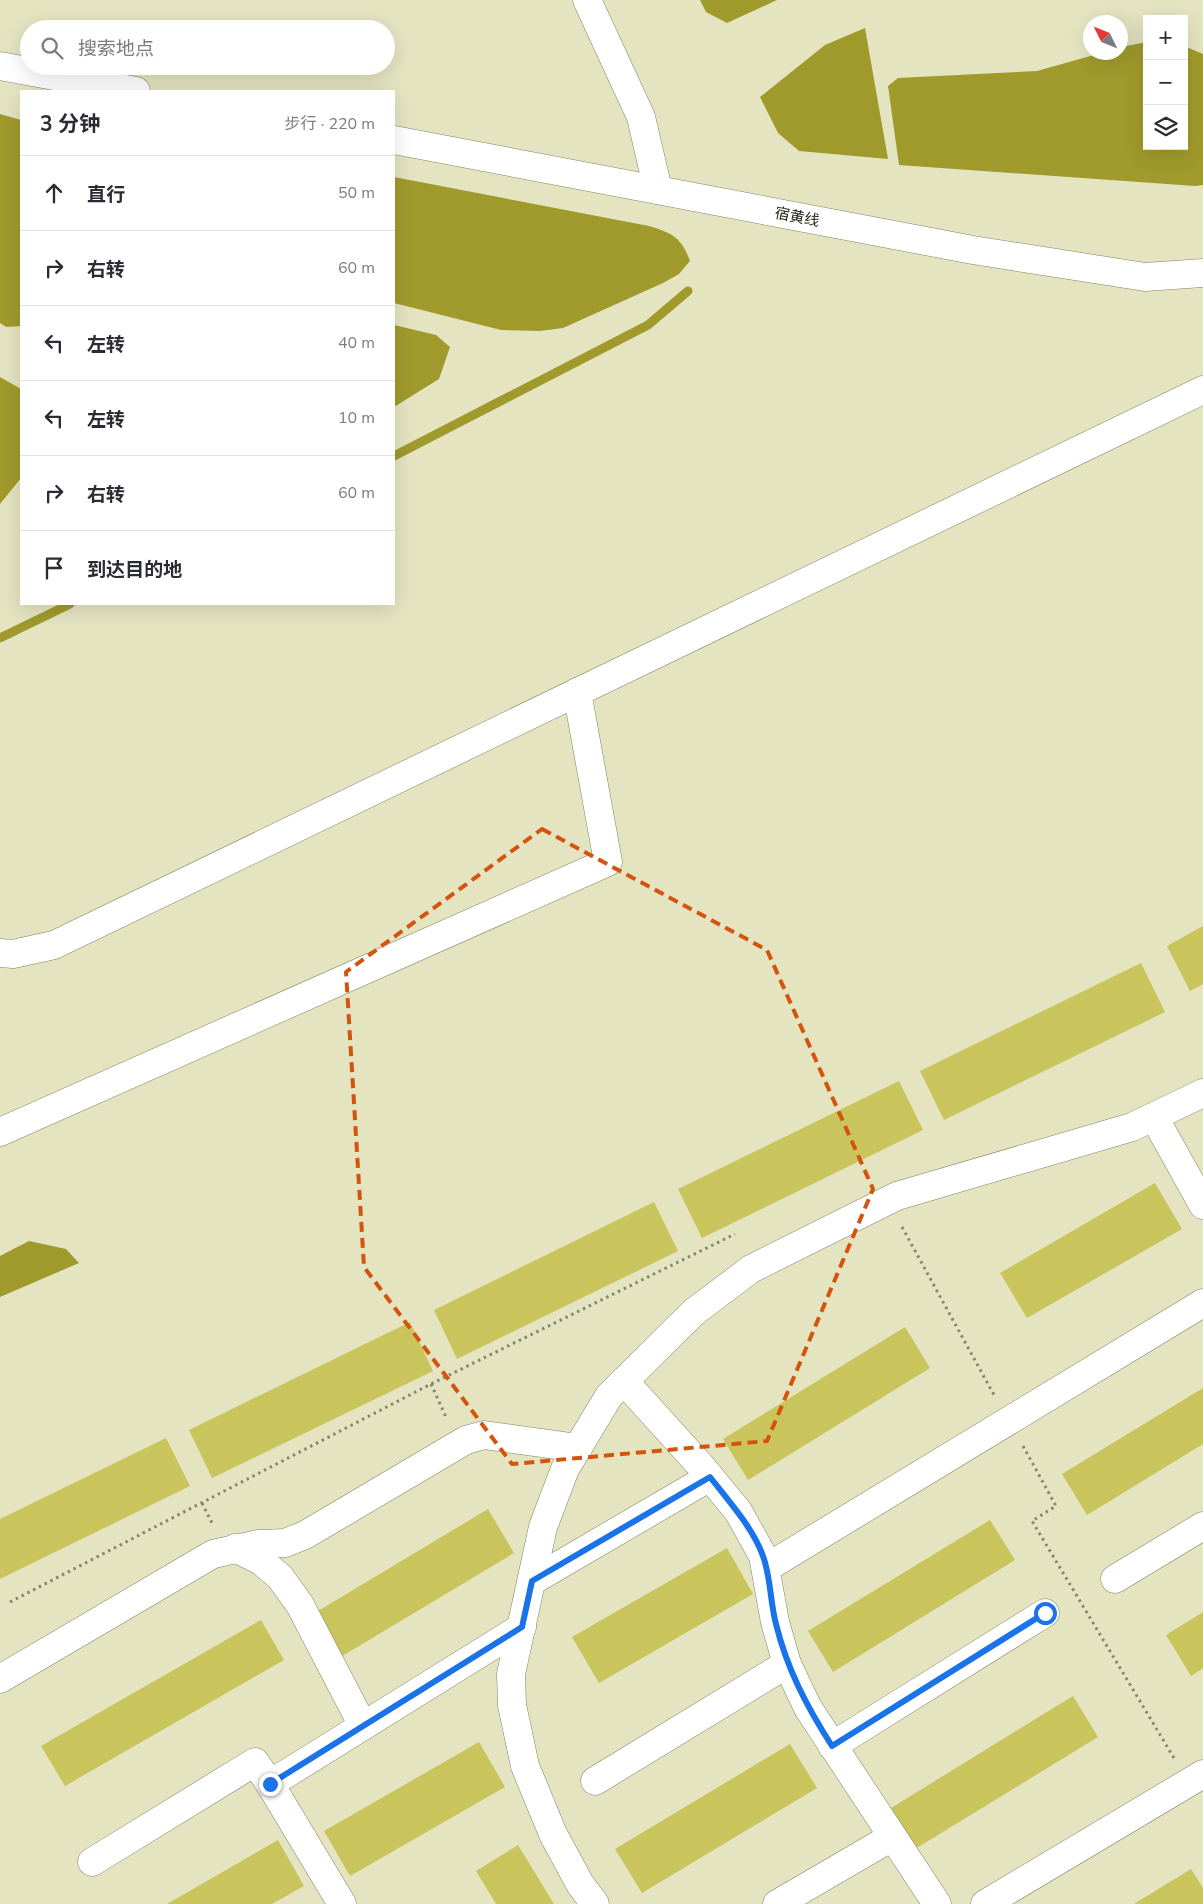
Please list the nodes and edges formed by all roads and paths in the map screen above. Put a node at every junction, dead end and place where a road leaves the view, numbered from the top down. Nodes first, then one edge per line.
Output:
1 (587, 0) edge
2 (0, 66) edge
3 (20, 70) edge
4 (49, 75) edge
5 (131, 90) edge
6 (395, 140) edge
7 (658, 190) junction
8 (1203, 274) edge
9 (1203, 390) edge
10 (577, 692) junction
11 (0, 953) edge
12 (1203, 1093) edge
13 (1154, 1117) junction
14 (0, 1132) edge
15 (887, 1201) junction
16 (1203, 1205) edge
17 (735, 1234) dead end
18 (1203, 1303) edge
19 (624, 1381) junction
20 (431, 1384) junction
21 (1009, 1421) junction
22 (458, 1445) junction
23 (578, 1448) junction
24 (710, 1477) junction
25 (1203, 1526) edge
26 (235, 1548) junction
27 (766, 1568) junction
28 (1114, 1579) dead end
29 (532, 1581) junction
30 (10, 1602) dead end
31 (1045, 1613) dead end
32 (522, 1627) junction
33 (787, 1664) junction
34 (0, 1679) edge
35 (363, 1726) junction
36 (832, 1746) junction
37 (1196, 1778) edge
38 (595, 1781) dead end
39 (270, 1784) junction
40 (892, 1837) junction
41 (92, 1862) dead end
42 (342, 1904) edge
43 (595, 1904) edge
44 (777, 1904) edge
45 (937, 1904) edge
46 (985, 1904) edge

1 - 7 street
2 - 3 street
4 - 5 street
6 - 7 street, 宿黄线
7 - 8 street, 宿黄线
9 - 10 street
10 - 11 street
10 - 14 street
12 - 13 street
13 - 15 street
13 - 16 street
15 - 19 street
15 - 21 path
17 - 20 path
18 - 21 street
19 - 23 street
19 - 24 street
20 - 22 path
20 - 30 path
21 - 27 street
21 - 37 path
22 - 23 street
22 - 26 street
23 - 29 street
24 - 27 street
24 - 29 street
25 - 28 street
26 - 34 street
26 - 35 street
27 - 33 street
29 - 32 street
31 - 36 street
32 - 35 street
32 - 43 street
33 - 36 street
33 - 38 street
35 - 39 street
36 - 40 street
37 - 46 street
39 - 41 street
39 - 42 street
40 - 44 street
40 - 45 street

